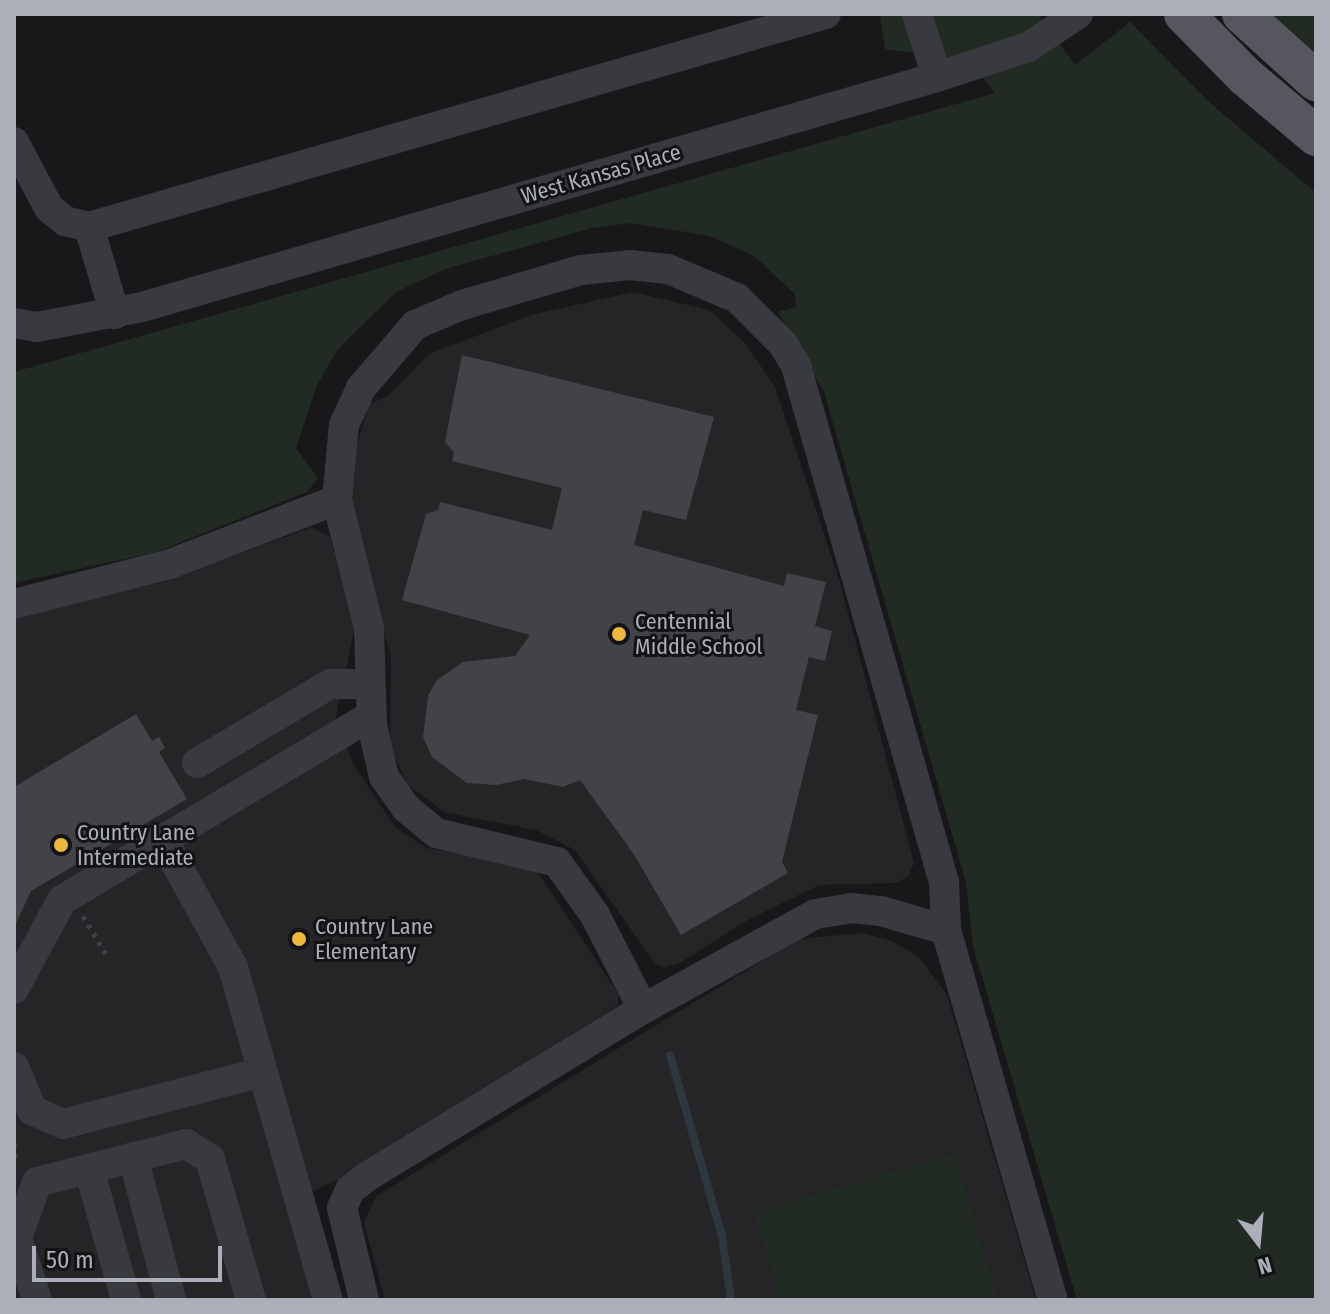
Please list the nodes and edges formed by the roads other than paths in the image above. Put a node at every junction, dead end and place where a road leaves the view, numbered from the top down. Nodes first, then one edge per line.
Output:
1 (826, 14) edge
2 (917, 14) edge
3 (1078, 14) edge
4 (1184, 14) edge
5 (1242, 14) edge
6 (937, 77) junction
7 (1316, 81) edge
8 (1316, 136) edge
9 (14, 142) edge
10 (89, 227) junction
11 (115, 314) junction
12 (14, 323) edge
13 (337, 500) junction
14 (14, 604) edge
15 (370, 684) junction
16 (371, 716) junction
17 (197, 763) dead end
18 (162, 838) junction
19 (946, 930) junction
20 (14, 989) edge
21 (643, 1009) junction
22 (14, 1067) edge
23 (262, 1072) junction
24 (133, 1157) junction
25 (89, 1169) junction
26 (37, 1300) edge
27 (126, 1300) edge
28 (171, 1300) edge
29 (251, 1300) edge
30 (328, 1300) edge
31 (364, 1300) edge
32 (1053, 1300) edge

1 - 10 street
2 - 6 street
3 - 6 street, West Kansas Place
4 - 8 main road
5 - 7 main road
6 - 11 street, West Kansas Place
9 - 10 street
10 - 11 street
11 - 12 street, West Kansas Place
13 - 14 street
13 - 15 street
13 - 19 street
15 - 16 street
15 - 17 street
16 - 18 street
16 - 21 street
18 - 20 street
18 - 23 street
19 - 21 street
19 - 32 street
21 - 31 street
22 - 23 street
23 - 30 street
24 - 25 street
24 - 28 street
24 - 29 street
25 - 26 street
25 - 27 street

